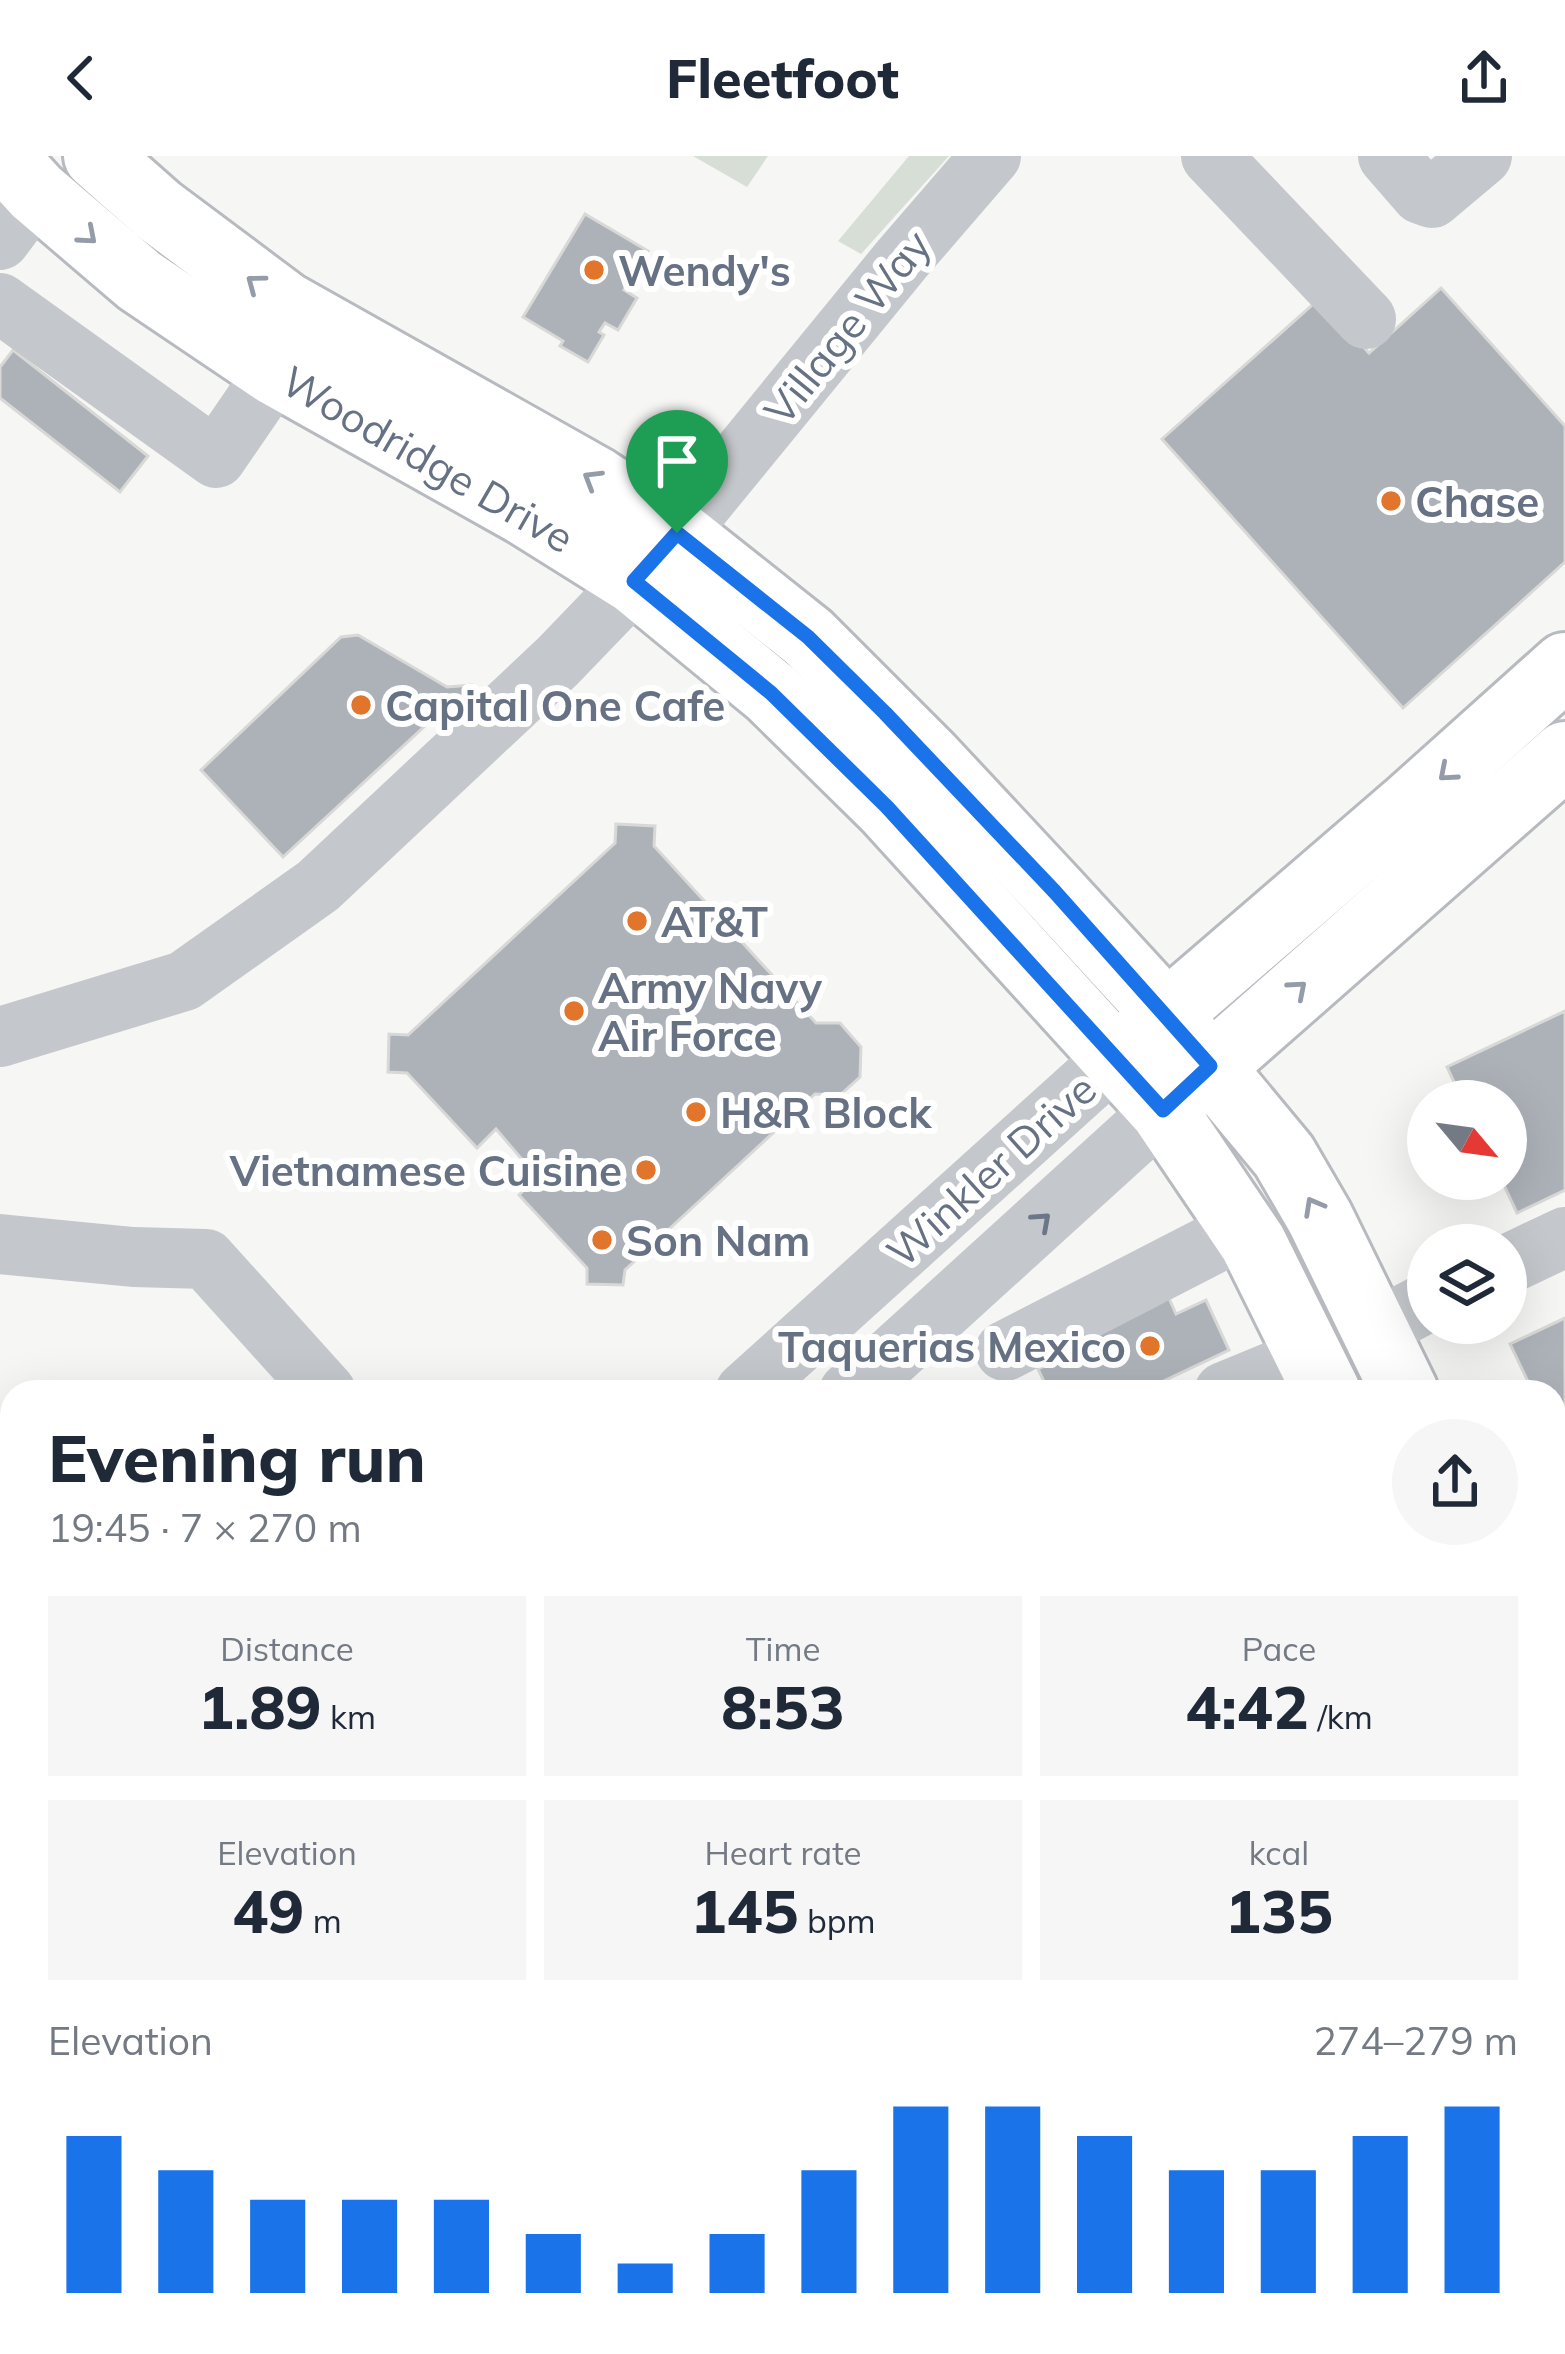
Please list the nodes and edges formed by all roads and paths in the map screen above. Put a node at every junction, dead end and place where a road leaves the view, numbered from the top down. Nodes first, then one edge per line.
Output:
1 (97, 156) edge
2 (991, 156) edge
3 (1211, 156) edge
4 (1388, 156) edge
5 (1482, 156) edge
6 (13, 196) edge
7 (0, 303) edge
8 (1366, 319) dead end
9 (275, 372) junction
10 (657, 556) junction
11 (1565, 666) edge
12 (1498, 727) junction
13 (1558, 774) edge
14 (1166, 1015) junction
15 (0, 1037) edge
16 (1117, 1056) junction
17 (1210, 1066) junction
18 (1163, 1110) junction
19 (1244, 1228) junction
20 (1565, 1237) edge
21 (0, 1244) edge
22 (1527, 1254) edge
23 (971, 1285) junction
24 (1401, 1316) edge
25 (1016, 1371) edge
26 (1318, 1374) edge
27 (315, 1380) edge
28 (758, 1380) edge
29 (881, 1380) edge
30 (1287, 1380) edge
31 (1404, 1380) edge

10 -> 1 main road, Woodridge Drive
2 - 10 street, Village Way
3 - 8 street
4 - 5 street
6 -> 9 main road, Woodridge Drive
7 - 9 street
9 - 10 main road, Woodridge Drive
10 - 14 main road, Woodridge Drive
10 - 15 street, Village Way
10 - 16 main road, Woodridge Drive
11 - 12 main road, Winkler Drive
12 - 13 main road
12 -> 14 main road, Winkler Drive
17 -> 13 main road, Winkler Drive
14 - 16 main road, Winkler Drive
14 - 17 main road, Woodridge Drive
16 - 18 main road, Woodridge Drive
16 - 28 street, Winkler Drive
17 - 18 main road, Winkler Drive
24 -> 17 main road, Woodridge Drive
18 - 19 main road, Woodridge Drive
23 -> 18 street, Winkler Drive
19 - 25 street
19 - 26 main road, Woodridge Drive
20 - 22 street
21 - 27 street
23 - 25 street
23 - 29 street, Winkler Drive
24 - 31 main road, Woodridge Drive
26 - 30 street

